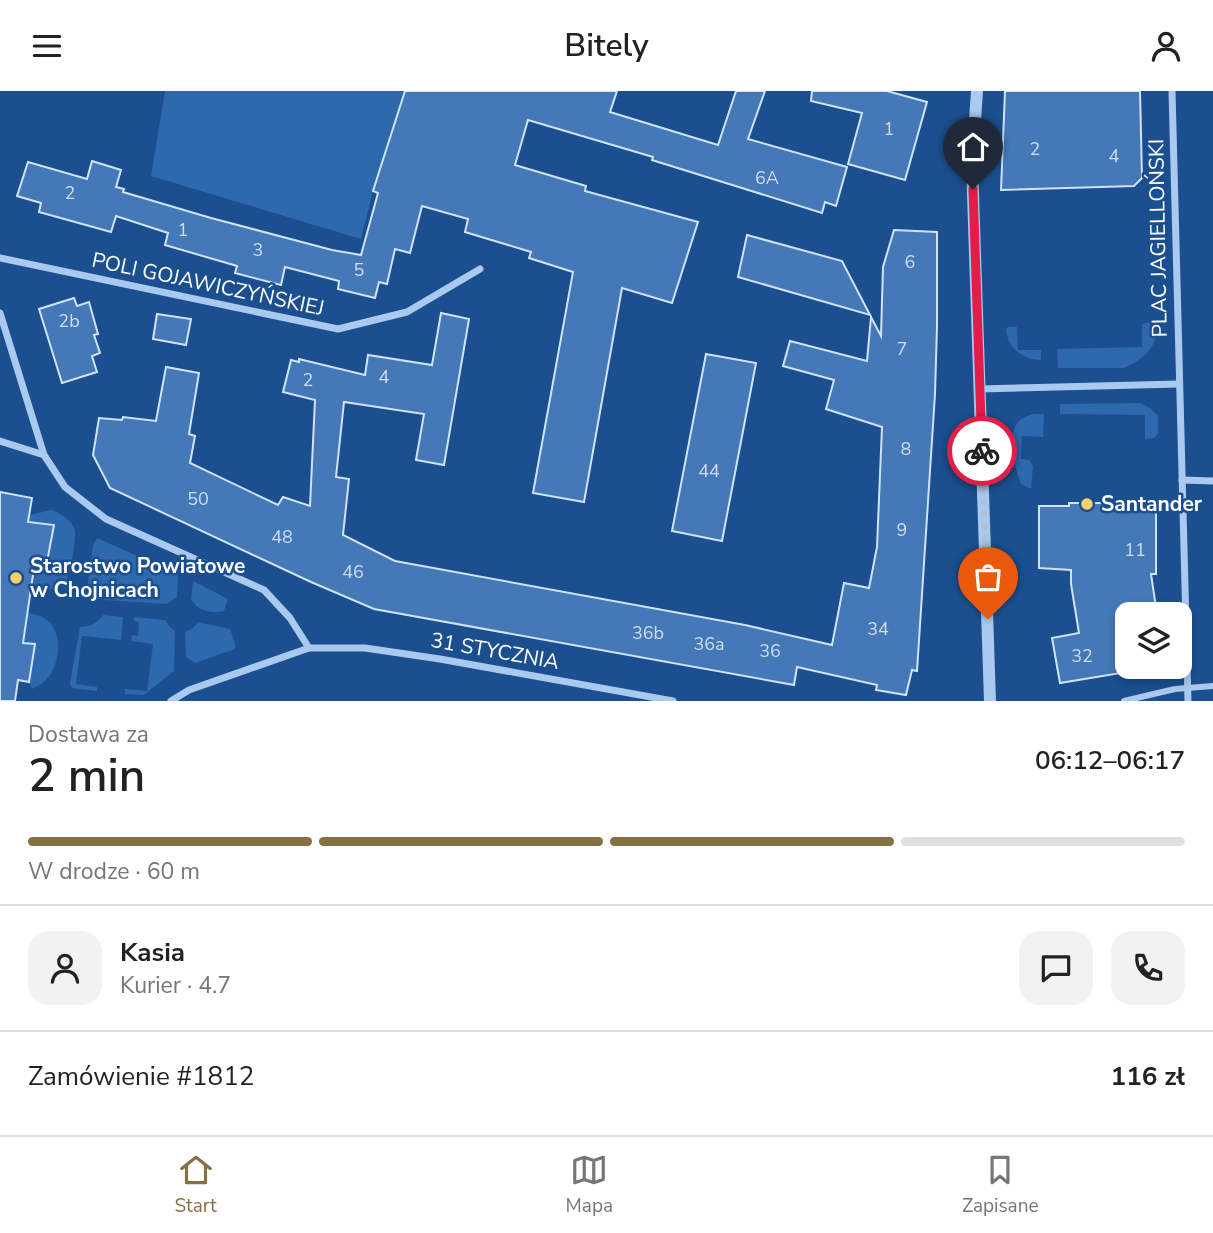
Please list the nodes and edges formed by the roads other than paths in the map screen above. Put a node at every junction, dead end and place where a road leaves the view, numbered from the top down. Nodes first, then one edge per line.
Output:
1 (977, 91) edge
2 (1172, 91) edge
3 (0, 258) edge
4 (480, 269) dead end
5 (0, 313) edge
6 (1179, 384) junction
7 (980, 389) junction
8 (0, 441) edge
9 (44, 455) junction
10 (1182, 480) junction
11 (1213, 481) edge
12 (309, 648) junction
13 (1213, 686) edge
14 (1188, 687) junction
15 (171, 701) edge
16 (673, 701) edge
17 (990, 701) edge
18 (1124, 701) edge
19 (1188, 701) edge

1 - 7 street
2 - 6 street, PLAC JAGIELLOŃSKI
3 - 4 street, POLI GOJAWICZYŃSKIEJ
5 - 9 street
6 - 7 street
6 - 10 street, PLAC JAGIELLOŃSKI
7 - 17 street
8 - 9 street
9 - 12 street
10 - 11 street
10 - 14 street, PLAC JAGIELLOŃSKI
12 - 15 street, 31 STYCZNIA
12 - 16 street, 31 STYCZNIA
13 - 14 street
14 - 18 street
14 - 19 street, PLAC JAGIELLOŃSKI

